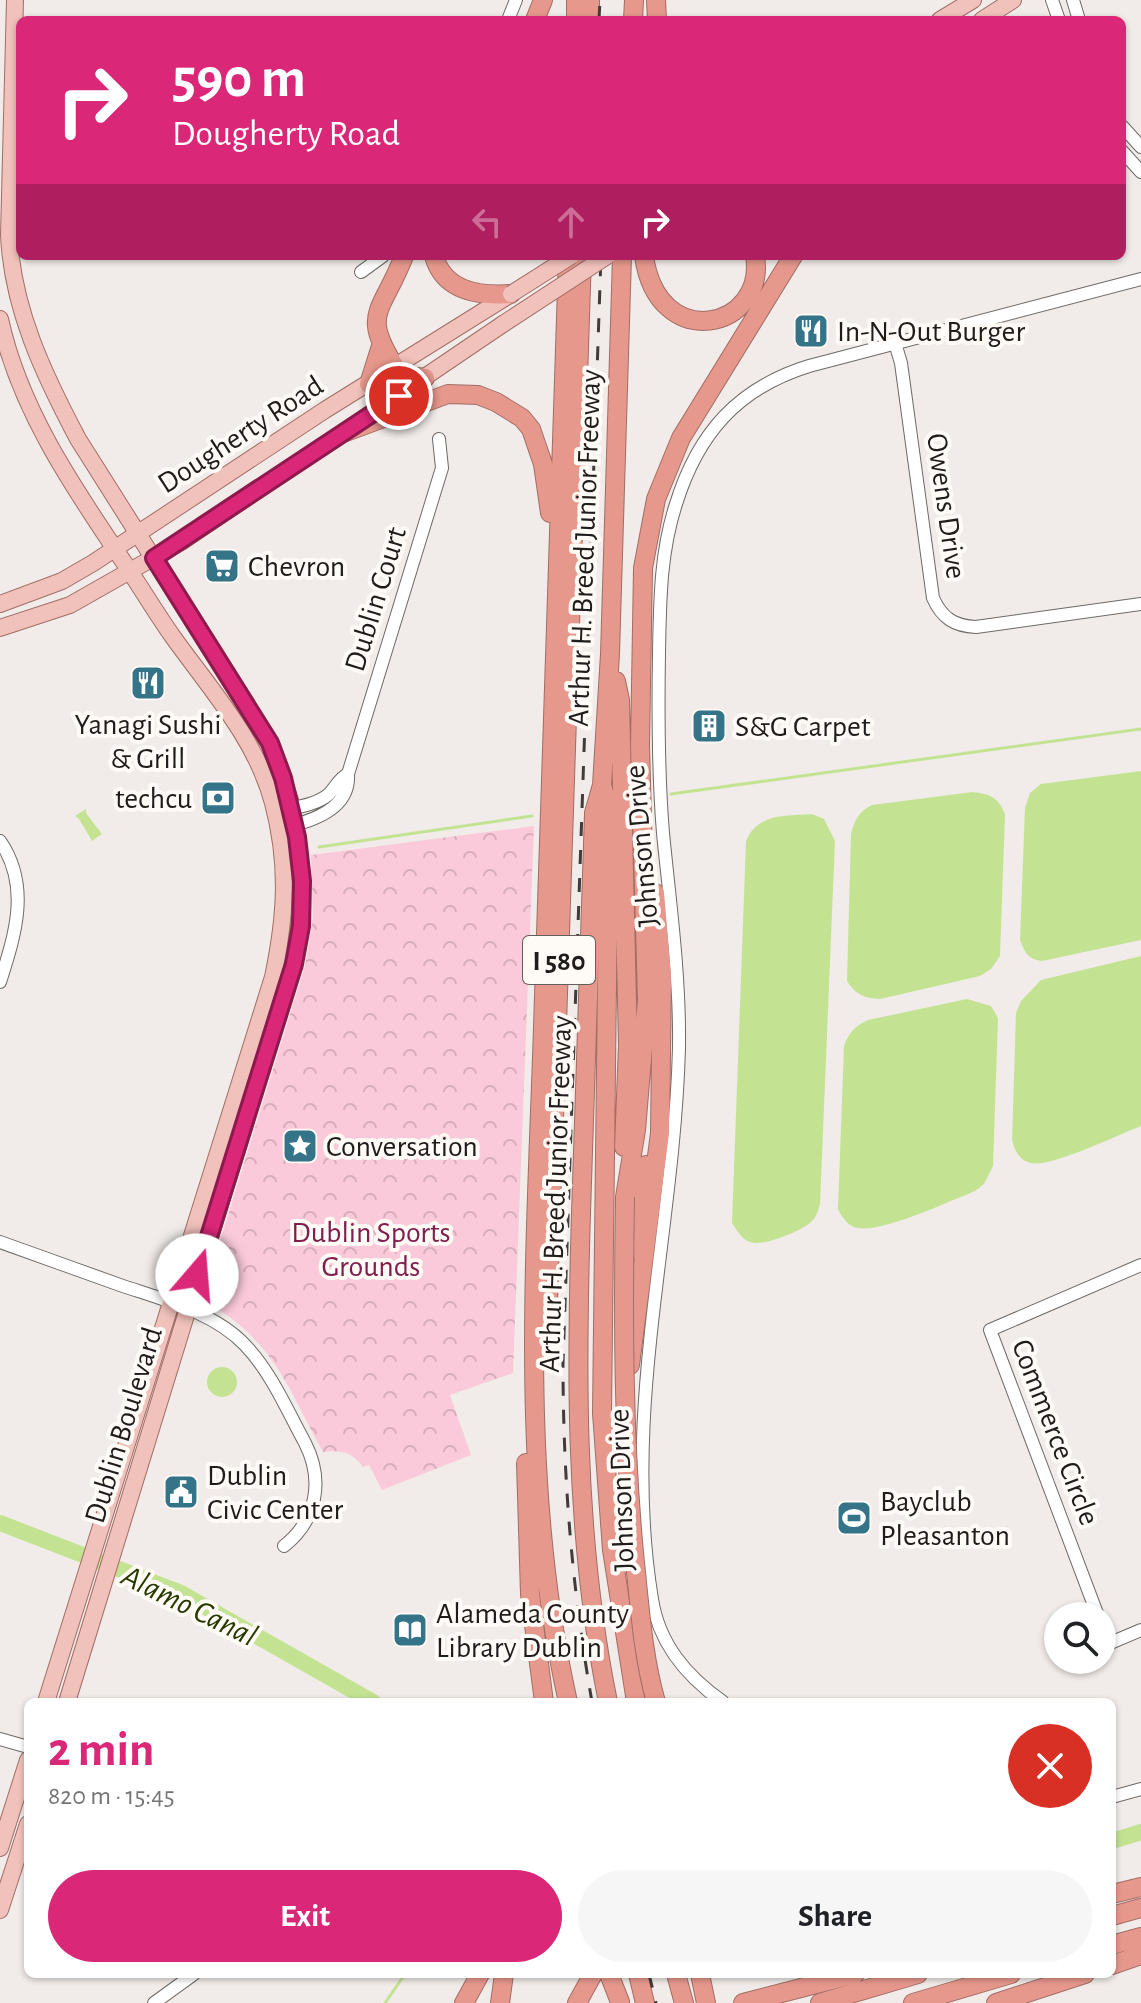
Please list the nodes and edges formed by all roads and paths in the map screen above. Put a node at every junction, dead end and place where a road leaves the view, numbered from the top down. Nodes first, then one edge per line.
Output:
1 (15, 0) edge
2 (973, 0) edge
3 (1013, 0) edge
4 (947, 16) edge
5 (988, 16) edge
6 (1126, 155) edge
7 (1141, 172) edge
8 (378, 260) edge
9 (402, 260) edge
10 (436, 260) edge
11 (555, 260) edge
12 (563, 260) edge
13 (569, 260) edge
14 (582, 260) edge
15 (601, 260) edge
16 (622, 260) edge
17 (645, 260) edge
18 (756, 260) edge
19 (791, 260) edge
20 (0, 263) edge
21 (361, 272) dead end
22 (1141, 279) edge
23 (507, 296) junction
24 (19, 303) junction
25 (0, 319) edge
26 (895, 343) junction
27 (381, 346) junction
28 (395, 368) junction
29 (425, 378) junction
30 (369, 384) junction
31 (346, 432) junction
32 (439, 439) dead end
33 (560, 481) junction
34 (138, 534) junction
35 (558, 540) junction
36 (115, 549) junction
37 (154, 558) junction
38 (130, 572) junction
39 (0, 604) edge
40 (1141, 604) edge
41 (0, 628) edge
42 (610, 654) junction
43 (602, 785) junction
44 (642, 808) junction
45 (284, 818) junction
46 (0, 841) edge
47 (0, 982) edge
48 (267, 998) junction
49 (264, 1064) junction
50 (659, 1113) junction
51 (630, 1130) junction
52 (0, 1242) edge
53 (1141, 1265) edge
54 (179, 1306) junction
55 (607, 1392) junction
56 (534, 1401) junction
57 (284, 1546) dead end
58 (1093, 1602) edge
59 (1141, 1630) edge
60 (1116, 1641) edge
61 (559, 1663) junction
62 (47, 1698) edge
63 (68, 1698) edge
64 (544, 1698) edge
65 (567, 1698) edge
66 (607, 1698) edge
67 (645, 1698) edge
68 (645, 1698) edge
69 (645, 1698) edge
70 (718, 1698) edge
71 (0, 1739) edge
72 (24, 1746) edge
73 (24, 1773) edge
74 (1141, 1789) edge
75 (1116, 1796) edge
76 (24, 1836) edge
77 (0, 1848) edge
78 (1141, 1887) edge
79 (1116, 1893) edge
80 (1141, 1908) edge
81 (0, 1910) edge
82 (1116, 1915) edge
83 (1141, 1937) edge
84 (1116, 1944) edge
85 (1141, 1955) edge
86 (1116, 1964) edge
87 (188, 1978) edge
88 (478, 1978) edge
89 (502, 1978) edge
90 (591, 1978) edge
91 (611, 1978) edge
92 (639, 1978) edge
93 (678, 1978) edge
94 (701, 1978) edge
95 (789, 1978) edge
96 (839, 1978) edge
97 (904, 1978) edge
98 (997, 1978) edge
99 (1074, 1978) edge
100 (1074, 1978) edge
101 (154, 2003) edge
102 (464, 2003) edge
103 (500, 2003) edge
104 (577, 2003) edge
105 (620, 2003) edge
106 (645, 2003) edge
107 (684, 2003) edge
108 (706, 2003) edge
109 (741, 2003) edge
110 (820, 2003) edge
111 (913, 2003) edge
112 (996, 2003) edge
113 (1010, 2003) edge

1 - 24 main road, Dublin Boulevard
2 - 4 main road
3 - 5 main road
6 - 7 street
8 - 21 street
9 - 27 highway
10 - 23 highway
11 - 33 highway
12 - 23 main road, Dougherty Road, bridge
13 - 33 highway, Arthur H. Breed Junior Freeway / I 580
14 - 61 highway, I 580
15 - 29 main road, Dougherty Road, bridge
16 - 42 highway, Arthur H. Breed Junior Freeway / I 580
17 - 18 highway
19 - 44 highway
20 - 24 main road
22 - 26 street, Johnson Drive
23 - 28 main road, Dougherty Road
24 - 34 main road, Dublin Boulevard
25 - 36 main road, Dublin Boulevard
26 - 40 street, Owens Drive
26 - 70 street, Johnson Drive
27 - 28 highway
27 - 30 highway
28 - 29 highway
28 - 30 main road, Dougherty Road
29 - 31 main road, Dougherty Road
30 - 34 main road, Dougherty Road
31 - 35 highway
31 - 37 main road, Dougherty Road
32 - 45 street, Dublin Court
33 - 35 highway, Arthur H. Breed Junior Freeway / I 580
34 - 36 main road, Dougherty Road
34 - 37 main road, Dublin Boulevard
35 - 56 highway, Arthur H. Breed Junior Freeway / I 580
36 - 38 main road, Dublin Boulevard
36 - 39 main road, Dougherty Road
37 - 38 main road, Dougherty Road
37 - 45 main road, Dublin Boulevard
38 - 41 main road, Dougherty Road
38 - 45 main road, Dublin Boulevard
42 - 43 highway, Arthur H. Breed Junior Freeway / I 580
42 - 51 highway
43 - 55 highway
43 - 66 highway, Arthur H. Breed Junior Freeway / I 580
44 - 50 highway
44 - 51 highway
45 - 48 main road, Dublin Boulevard
45 - 49 main road, Dublin Boulevard
46 - 47 street
48 - 49 main road
48 - 54 main road, Dublin Boulevard
49 - 54 main road, Dublin Boulevard
50 - 55 highway
50 - 69 highway
51 - 67 highway, bridge
52 - 54 street
53 - 58 street, Commerce Circle
54 - 57 street
54 - 62 main road, Dublin Boulevard
54 - 63 main road, Dublin Boulevard
55 - 68 highway
56 - 61 highway, Arthur H. Breed Junior Freeway / I 580
56 - 64 highway
59 - 60 street
61 - 65 highway, Arthur H. Breed Junior Freeway / I 580
71 - 72 street
73 - 77 main road
74 - 75 street
76 - 81 main road
78 - 79 highway
80 - 82 highway
83 - 84 highway
85 - 86 highway
87 - 101 street
88 - 102 highway
89 - 103 highway
90 - 104 highway
91 - 105 highway
92 - 106 highway
93 - 107 highway
94 - 108 highway
95 - 109 highway
96 - 109 highway
97 - 110 highway
98 - 111 highway
99 - 112 highway
100 - 113 highway

